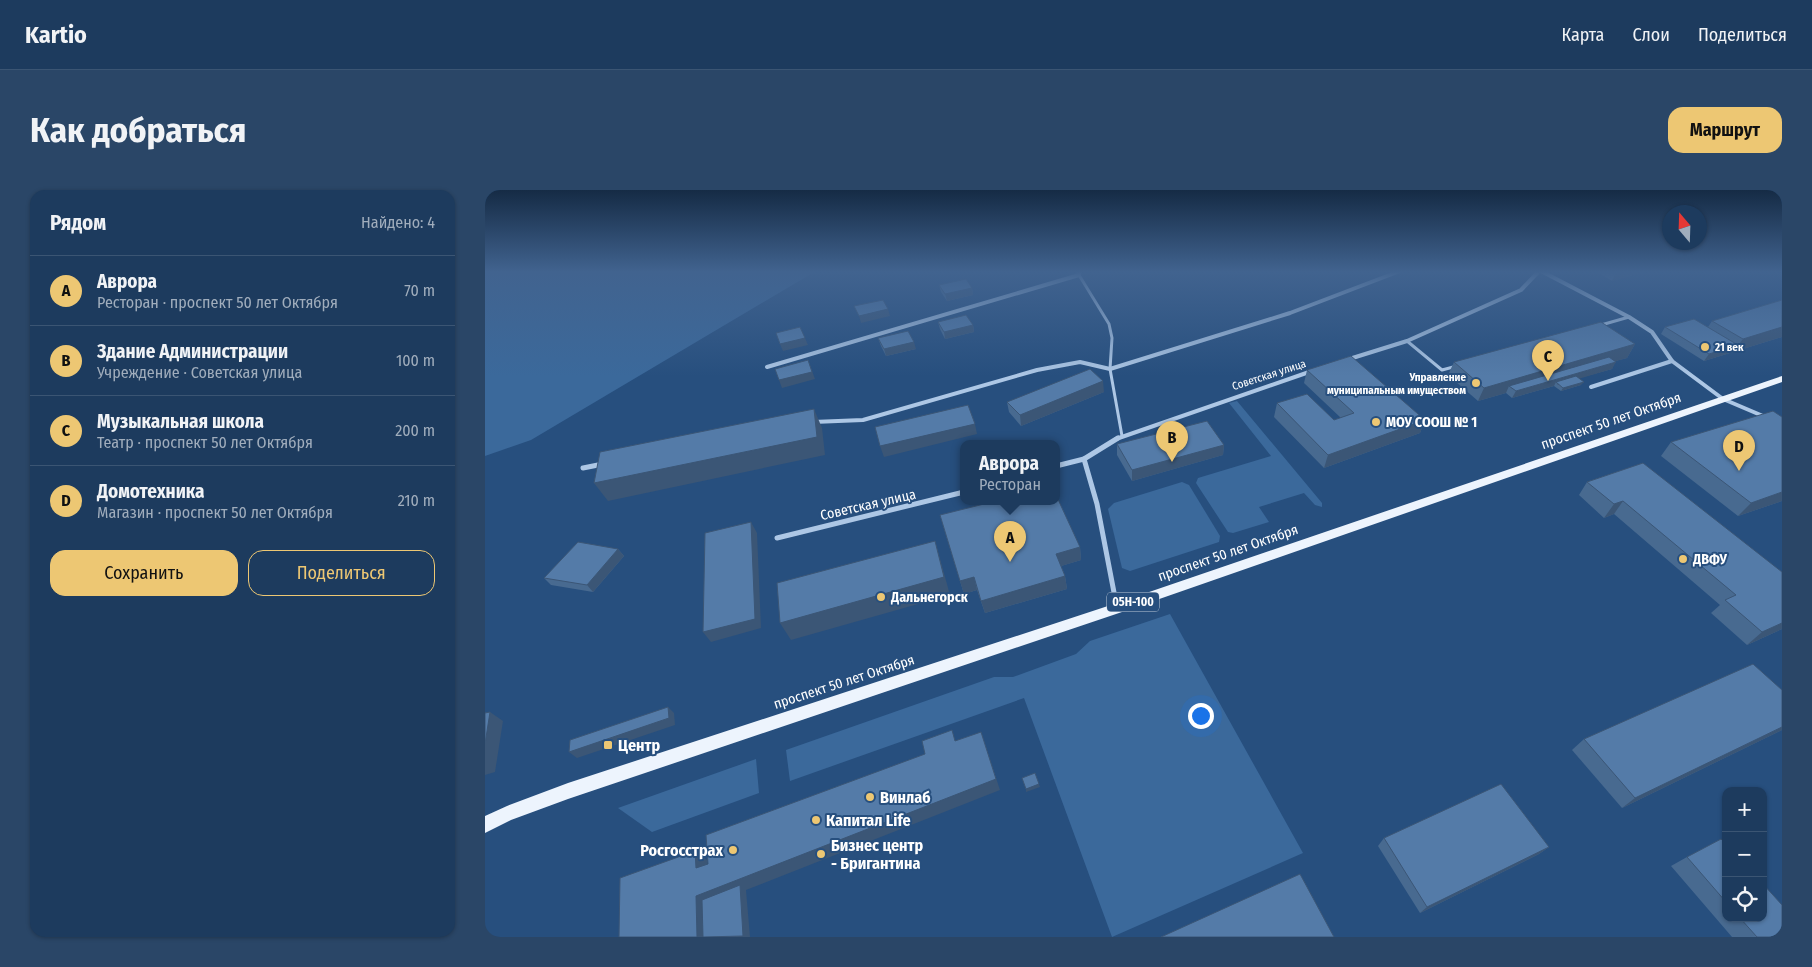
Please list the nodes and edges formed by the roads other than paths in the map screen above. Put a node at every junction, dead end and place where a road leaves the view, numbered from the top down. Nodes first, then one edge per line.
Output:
1 (971, 306) edge
2 (1099, 306) edge
3 (1309, 306) edge
4 (1486, 306) edge
5 (1607, 306) edge
6 (1629, 317) junction
7 (1592, 328) edge
8 (1407, 341) junction
9 (1672, 361) junction
10 (1338, 362) edge
11 (1460, 364) edge
12 (767, 367) dead end
13 (1320, 368) edge
14 (1110, 369) junction
15 (1782, 379) edge
16 (1591, 387) dead end
17 (1723, 399) junction
18 (1763, 416) edge
19 (808, 423) edge
20 (1122, 436) junction
21 (1084, 459) junction
22 (610, 463) edge
23 (1060, 465) edge
24 (583, 468) dead end
25 (960, 493) edge
26 (777, 538) dead end
27 (1117, 608) junction
28 (485, 825) edge

1 - 12 street
2 - 14 lane
3 - 14 street
4 - 8 street
5 - 6 street
6 - 7 lane
6 - 9 street
8 - 10 street
8 - 11 lane
9 - 16 street
9 - 17 street
13 - 20 street, Советская улица
14 - 19 street
14 - 20 lane
15 - 17 main road, проспект 50 лет Октября / 05Н-100
17 - 18 street
17 - 27 main road, проспект 50 лет Октября / 05Н-100
20 - 21 street, Советская улица
21 - 23 street, Советская улица
21 - 27 street
22 - 24 street
25 - 26 street, Советская улица
27 - 28 main road, проспект 50 лет Октября / 05Н-100

